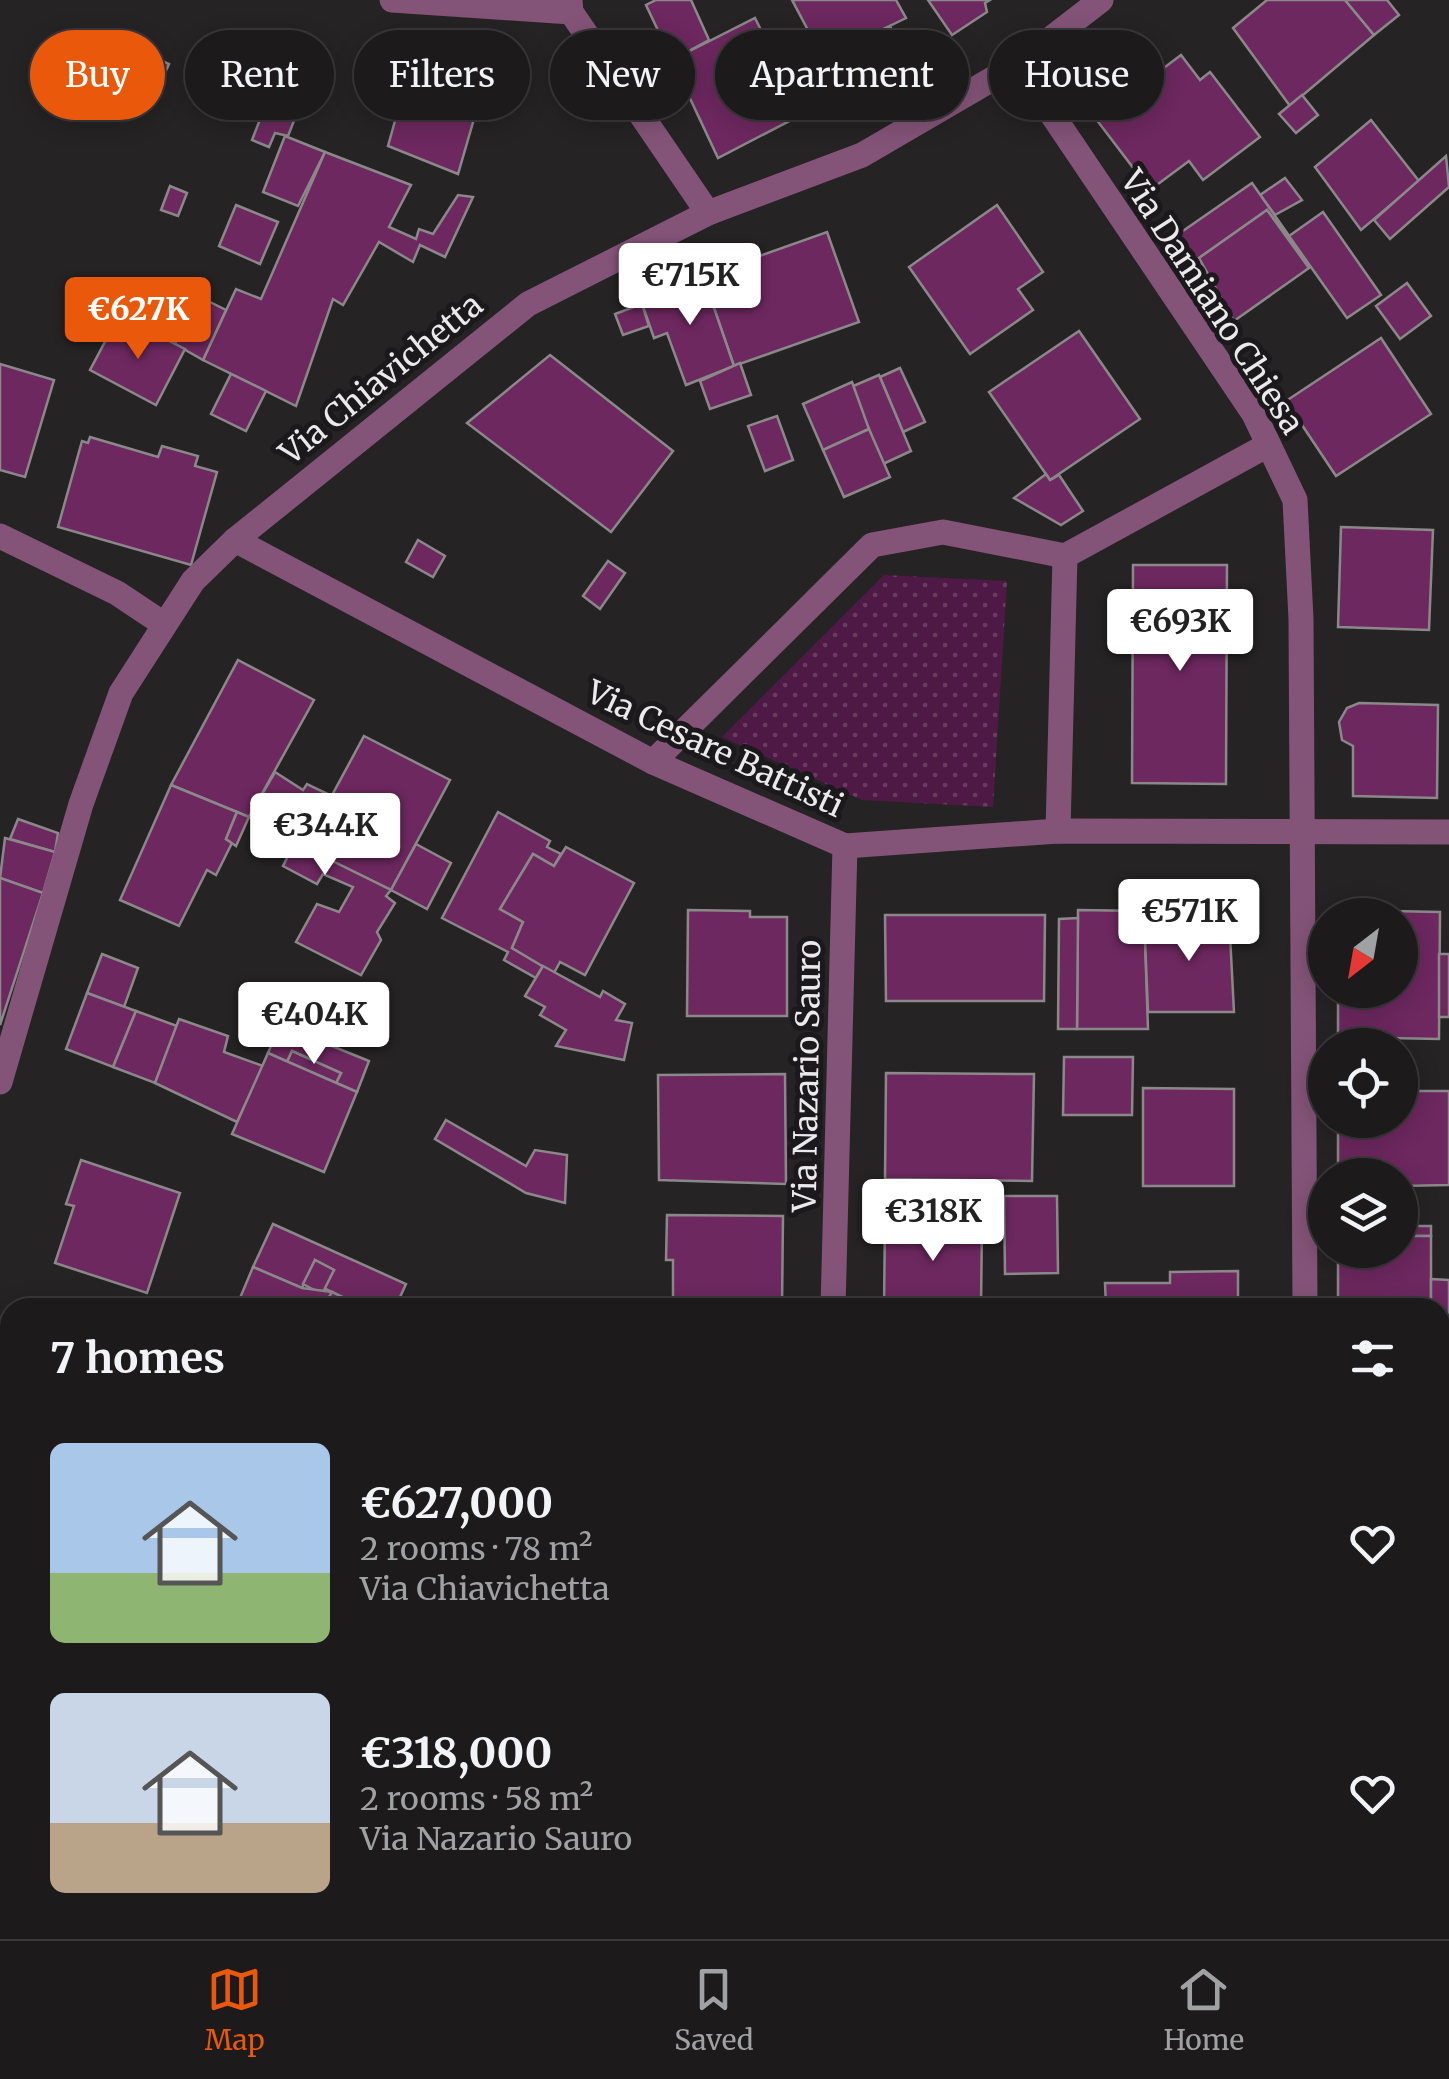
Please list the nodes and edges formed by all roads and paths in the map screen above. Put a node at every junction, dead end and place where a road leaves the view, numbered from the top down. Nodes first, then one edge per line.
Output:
1 (392, 0) edge
2 (1102, 0) edge
3 (571, 6) edge
4 (1063, 30) edge
5 (989, 81) edge
6 (1056, 120) edge
7 (708, 213) junction
8 (1268, 446) junction
9 (0, 536) edge
10 (235, 540) junction
11 (1066, 556) junction
12 (162, 624) junction
13 (653, 762) junction
14 (1058, 831) junction
15 (1449, 832) edge
16 (1301, 834) junction
17 (845, 846) junction
18 (0, 1082) edge
19 (833, 1298) edge
20 (1305, 1298) edge

1 - 3 street
2 - 4 street, Via Chiavichetta
3 - 7 street
5 - 7 street, Via Chiavichetta
6 - 8 street, Via Damiano Chiesa
7 - 10 street, Via Chiavichetta
8 - 11 street
8 - 16 street, Via Damiano Chiesa
9 - 12 street
10 - 12 street, Via Chiavichetta
10 - 13 street, Via Cesare Battisti
11 - 13 street
11 - 14 street
12 - 18 street, Via Chiavichetta
13 - 17 street, Via Cesare Battisti
14 - 16 street, Via Cesare Battisti
14 - 17 street, Via Cesare Battisti
15 - 16 street, Via Cesare Battisti
16 - 20 street, Via Damiano Chiesa
17 - 19 street, Via Nazario Sauro

